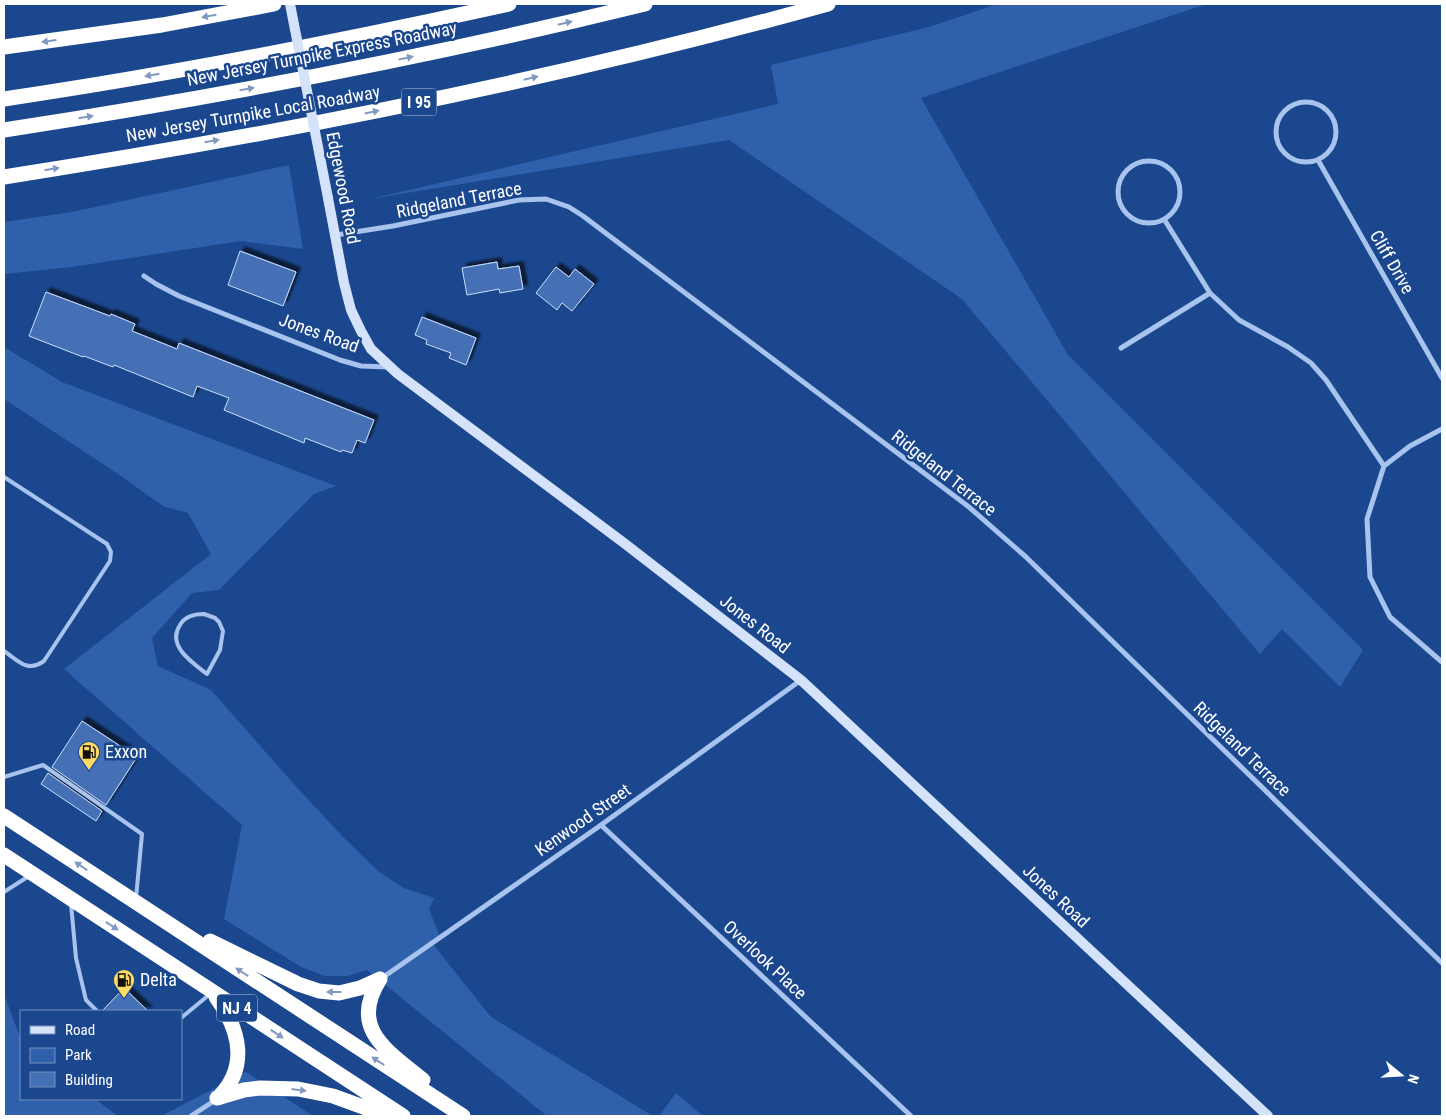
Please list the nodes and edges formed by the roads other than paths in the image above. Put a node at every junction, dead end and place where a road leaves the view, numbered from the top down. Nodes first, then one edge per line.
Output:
1 (274, 4) edge
2 (290, 4) edge
3 (509, 4) edge
4 (645, 4) edge
5 (828, 4) edge
6 (4, 47) edge
7 (4, 99) edge
8 (4, 130) edge
9 (1318, 160) junction
10 (4, 177) edge
11 (1164, 220) junction
12 (336, 235) junction
13 (144, 276) dead end
14 (1210, 293) junction
15 (1121, 348) dead end
16 (390, 367) junction
17 (1442, 378) edge
18 (1442, 430) edge
19 (1384, 466) junction
20 (4, 477) edge
21 (4, 651) edge
22 (1442, 662) edge
23 (207, 674) joint
24 (801, 680) junction
25 (4, 777) edge
26 (4, 816) edge
27 (601, 825) junction
28 (4, 855) edge
29 (33, 874) junction
30 (4, 892) edge
31 (71, 899) junction
32 (136, 902) junction
33 (154, 914) junction
34 (1442, 963) edge
35 (380, 979) junction
36 (212, 992) junction
37 (96, 1010) edge
38 (182, 1017) edge
39 (217, 1098) junction
40 (191, 1116) edge
41 (388, 1116) edge
42 (403, 1116) edge
43 (464, 1116) edge
44 (911, 1116) edge
45 (1268, 1116) edge

1 -> 6 highway
2 - 12 street, Edgewood Road, bridge
3 -> 7 highway, New Jersey Turnpike Express Roadway
8 -> 4 highway, New Jersey Turnpike Express Roadway
10 -> 5 highway, New Jersey Turnpike Local Roadway / I 95
9 - 9 street
9 - 17 street, Cliff Drive
11 - 11 street
11 - 14 street
12 - 16 street, Edgewood Road
12 - 34 street, Ridgeland Terrace
13 - 16 street, Jones Road
14 - 15 street
14 - 19 street
16 - 24 street, Jones Road
18 - 19 street
19 - 22 street
20 - 21 lane
23 - 23 lane
24 - 27 street, Kenwood Street
24 - 45 street, Jones Road
25 - 32 lane
32 -> 26 highway, NJ 4
27 - 35 street, Kenwood Street
27 - 44 street, Overlook Place
28 - 29 highway, NJ 4
29 - 30 lane
29 - 31 highway, NJ 4
31 -> 36 highway, NJ 4
31 - 37 lane
32 - 33 highway, NJ 4
35 -> 33 highway
43 -> 33 highway, NJ 4
35 - 43 highway
36 - 38 lane
36 - 39 highway
36 -> 42 highway, NJ 4
39 - 40 street
39 -> 41 highway

